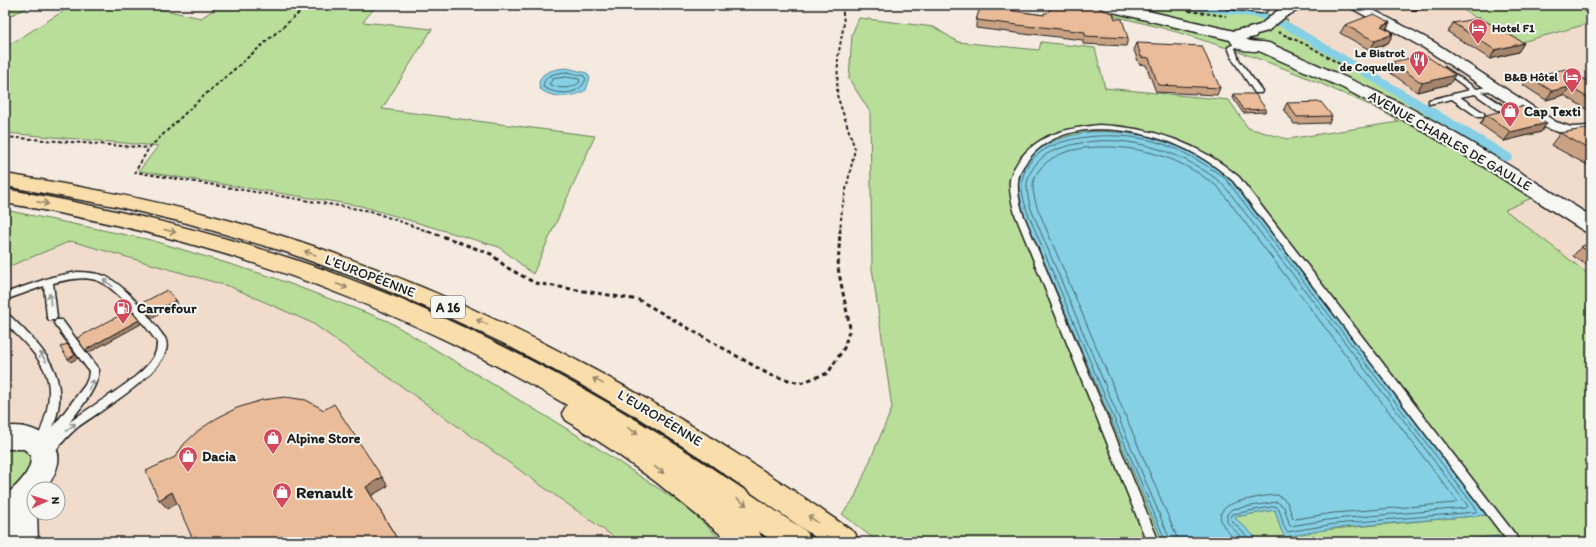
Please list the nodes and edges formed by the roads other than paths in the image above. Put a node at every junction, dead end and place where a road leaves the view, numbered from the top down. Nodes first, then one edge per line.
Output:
1 (1102, 5) edge
2 (1232, 5) edge
3 (1266, 5) edge
4 (1298, 5) edge
5 (1355, 5) edge
6 (1266, 31) junction
7 (1240, 38) junction
8 (1438, 65) edge
9 (1493, 87) junction
10 (1258, 91) dead end
11 (1477, 92) junction
12 (1454, 97) junction
13 (1432, 102) dead end
14 (1501, 108) dead end
15 (1481, 115) dead end
16 (1591, 130) edge
17 (5, 180) edge
18 (5, 196) edge
19 (1591, 226) edge
20 (48, 282) junction
21 (5, 297) edge
22 (413, 315) junction
23 (5, 316) edge
24 (26, 443) edge
25 (36, 481) edge
26 (26, 494) edge
27 (26, 501) edge
28 (5, 512) edge
29 (24, 542) edge
30 (751, 542) edge
31 (797, 542) edge
32 (845, 542) edge
33 (1153, 542) edge
34 (1515, 542) edge

1 - 7 main road, AVENUE CHARLES DE GAULLE
2 - 3 street
4 - 6 street
5 - 9 street
6 - 7 main road, AVENUE CHARLES DE GAULLE
6 - 19 main road, AVENUE CHARLES DE GAULLE
7 - 10 lane
8 - 11 lane
9 - 11 lane
9 - 16 street
11 - 12 lane
11 - 14 lane
12 - 13 lane
12 - 15 lane
32 -> 17 highway, L'EUROPÉENNE / A 16
18 -> 22 highway, L'EUROPÉENNE / A 16
20 - 21 lane
24 -> 20 lane
24 -> 20 lane
22 -> 30 highway
22 -> 31 highway, L'EUROPÉENNE / A 16
24 -> 23 lane
24 - 25 main road
26 - 28 main road
27 - 29 main road
33 - 34 lane

